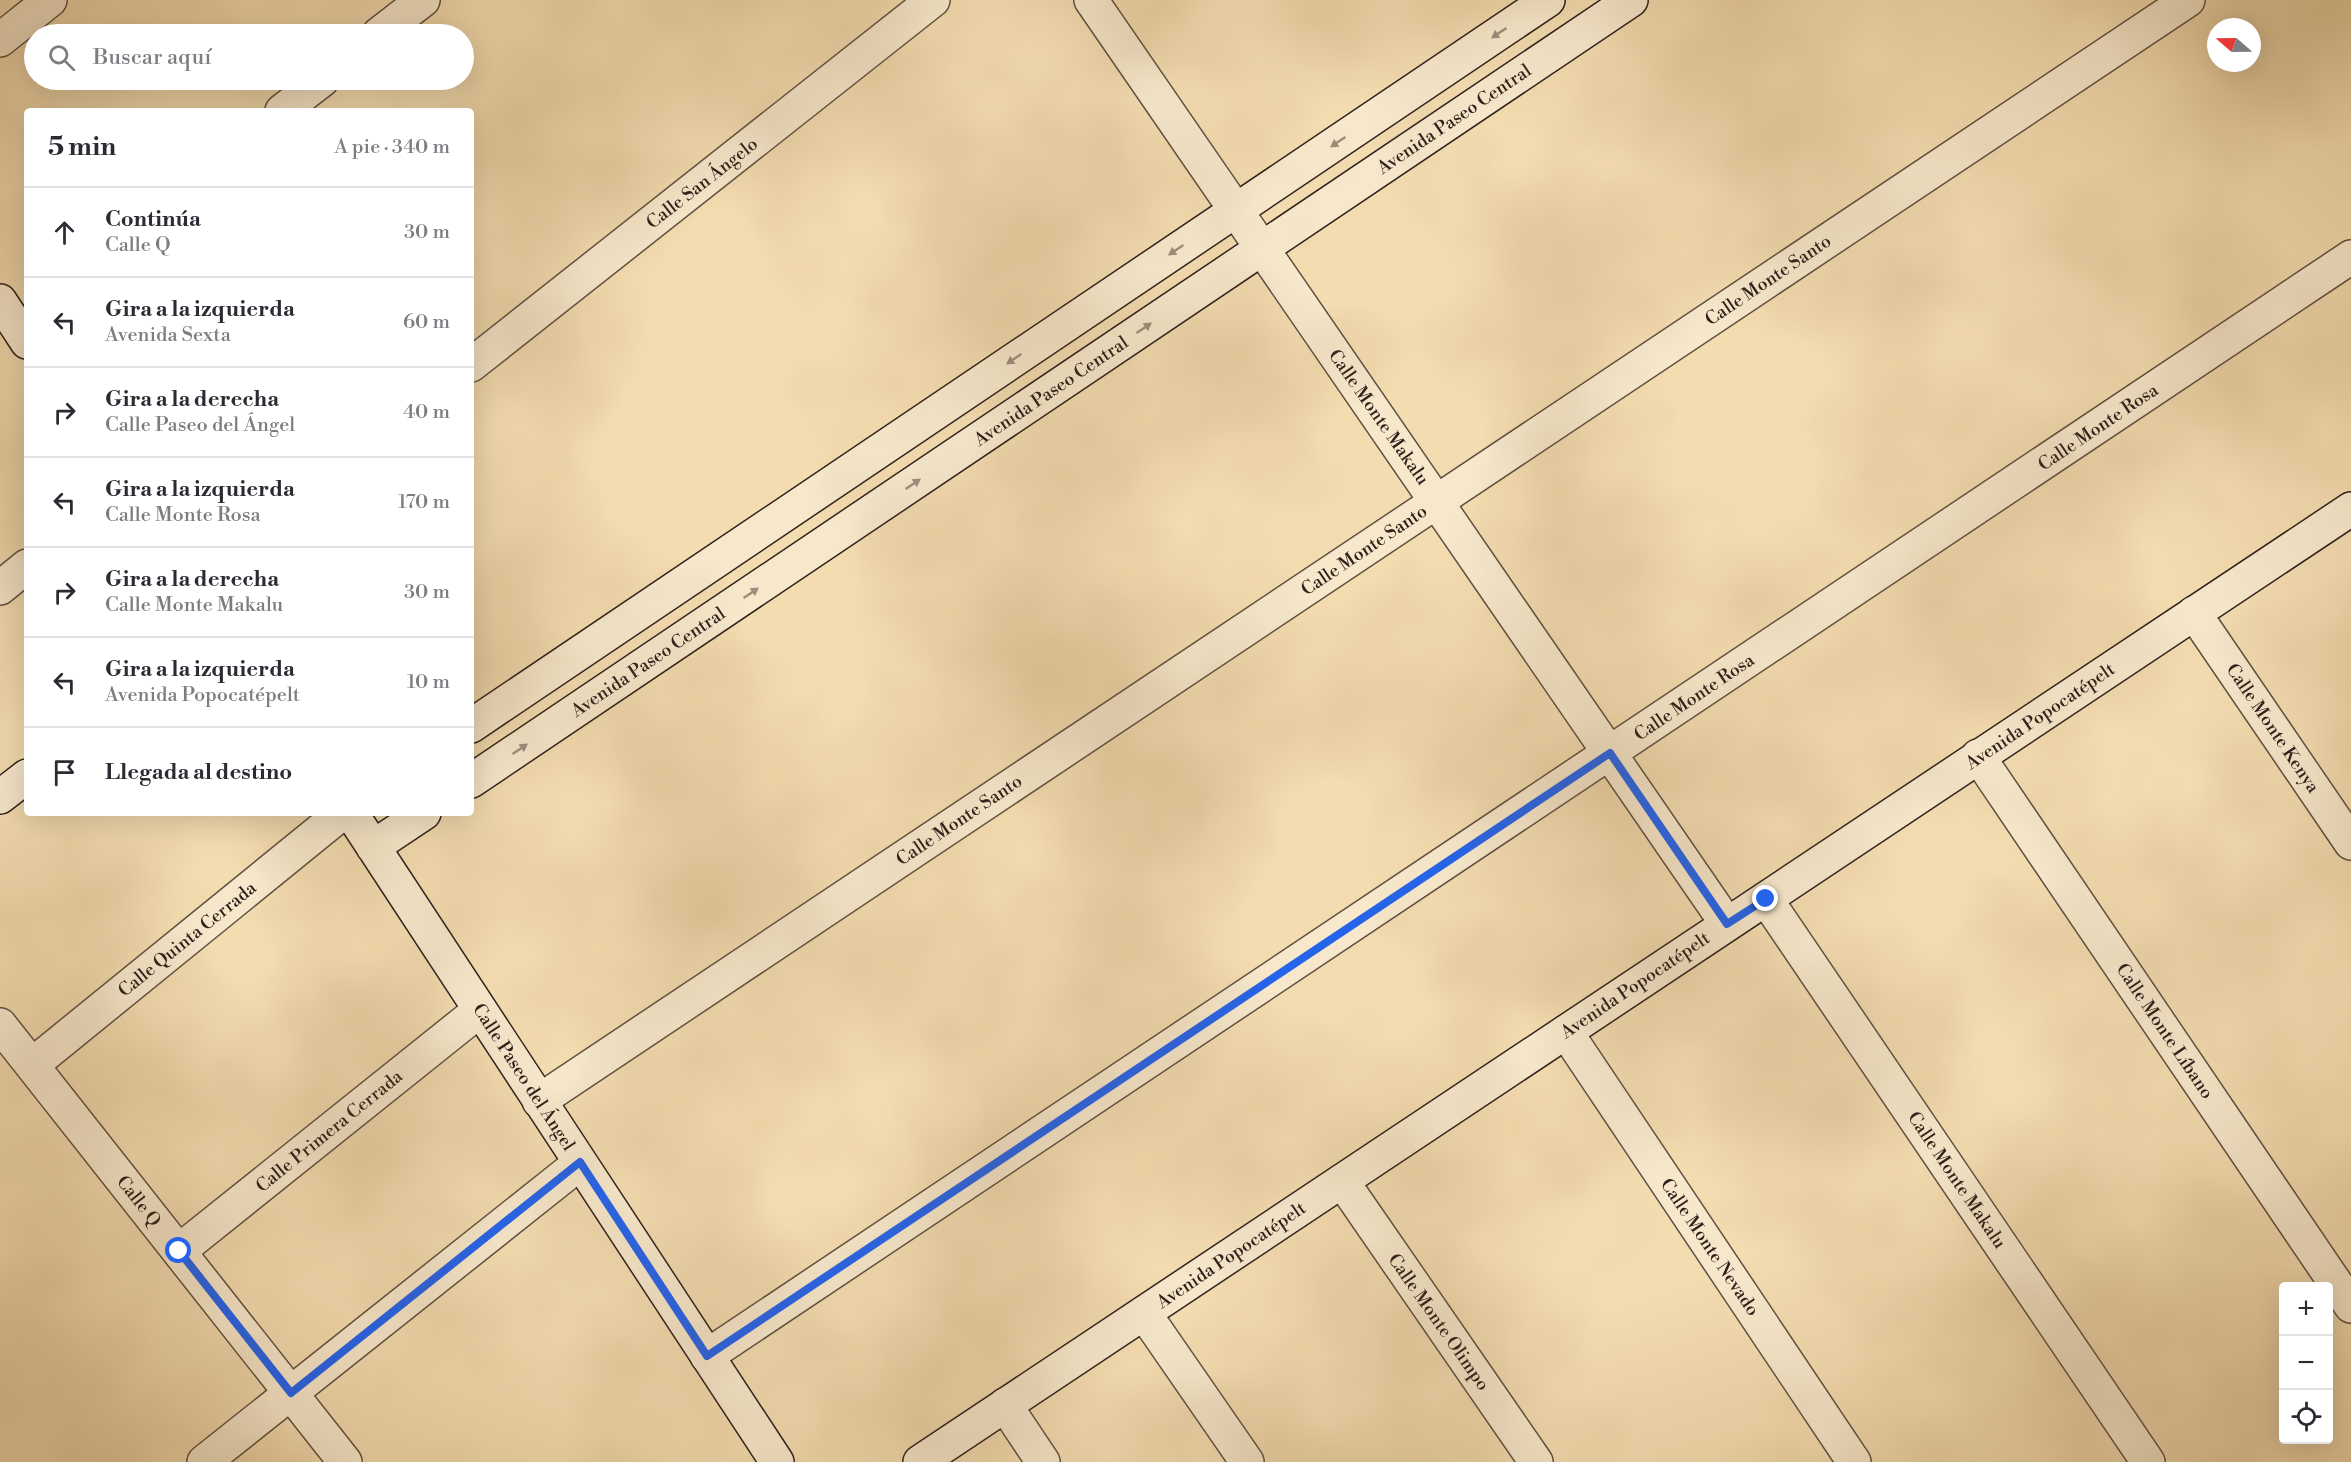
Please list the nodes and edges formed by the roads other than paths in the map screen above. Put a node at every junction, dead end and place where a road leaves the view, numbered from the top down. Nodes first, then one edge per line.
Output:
1 (50, 0) edge
2 (423, 0) edge
3 (933, 0) edge
4 (1091, 0) edge
5 (1548, 0) edge
6 (1631, 0) edge
7 (2188, 0) edge
8 (392, 24) edge
9 (0, 40) edge
10 (309, 90) edge
11 (286, 108) edge
12 (1236, 210) junction
13 (1263, 248) junction
14 (2351, 257) edge
15 (474, 363) edge
16 (1436, 501) junction
17 (2351, 509) edge
18 (24, 568) edge
19 (0, 588) edge
20 (2194, 613) junction
21 (474, 724) edge
22 (1610, 753) junction
23 (1978, 756) junction
24 (24, 778) edge
25 (474, 780) edge
26 (0, 797) edge
27 (338, 816) edge
28 (353, 816) edge
29 (420, 816) edge
30 (2351, 843) edge
31 (373, 847) junction
32 (1766, 899) junction
33 (1727, 924) junction
34 (480, 1010) junction
35 (0, 1025) edge
36 (1566, 1032) junction
37 (32, 1065) junction
38 (539, 1101) junction
39 (580, 1162) junction
40 (1342, 1181) junction
41 (179, 1251) junction
42 (2351, 1306) edge
43 (1144, 1313) junction
44 (707, 1356) junction
45 (291, 1393) junction
46 (1005, 1405) junction
47 (204, 1462) edge
48 (345, 1462) edge
49 (777, 1462) edge
50 (920, 1462) edge
51 (1043, 1462) edge
52 (1246, 1462) edge
53 (1536, 1462) edge
54 (1854, 1462) edge
55 (2148, 1462) edge

1 - 9 street
2 - 8 street
3 - 15 street, Calle San Ángelo
4 - 12 street, Calle Monte Makalu
5 -> 12 street
6 - 13 street, Avenida Paseo Central
7 - 16 street, Calle Monte Santo
10 - 11 street
12 - 13 street, Calle Monte Makalu
12 -> 21 street
13 - 16 street, Calle Monte Makalu
25 -> 13 street, Avenida Paseo Central
14 - 22 street, Calle Monte Rosa
16 - 22 street, Calle Monte Makalu
16 - 38 street, Calle Monte Santo
17 - 20 street, Avenida Popocatépelt
18 - 19 street
20 - 23 street, Avenida Popocatépelt
20 - 30 street, Calle Monte Kenya
22 - 33 street, Calle Monte Makalu
22 - 44 street, Calle Monte Rosa
23 - 32 street, Avenida Popocatépelt
23 - 42 street, Calle Monte Líbano
24 - 26 street
27 - 37 street, Calle Quinta Cerrada
28 - 31 street, Calle Paseo del Ángel
29 - 31 street
31 - 34 street, Calle Paseo del Ángel
32 - 33 street, Avenida Popocatépelt
32 - 55 street, Calle Monte Makalu
33 - 36 street, Avenida Popocatépelt
34 - 38 street, Calle Paseo del Ángel
34 - 41 street, Calle Primera Cerrada
35 - 37 street, Calle Q
36 - 40 street, Avenida Popocatépelt
36 - 54 street, Calle Monte Nevado
37 - 41 street, Calle Q
38 - 39 street, Calle Paseo del Ángel
39 - 44 street, Calle Paseo del Ángel
39 - 45 street
40 - 43 street, Avenida Popocatépelt
40 - 53 street, Calle Monte Olimpo
41 - 45 street, Calle Q
43 - 46 street, Avenida Popocatépelt
43 - 52 street
44 - 49 street, Calle Paseo del Ángel
45 - 47 street
45 - 48 street, Calle Q
46 - 50 street, Avenida Popocatépelt
46 - 51 street

